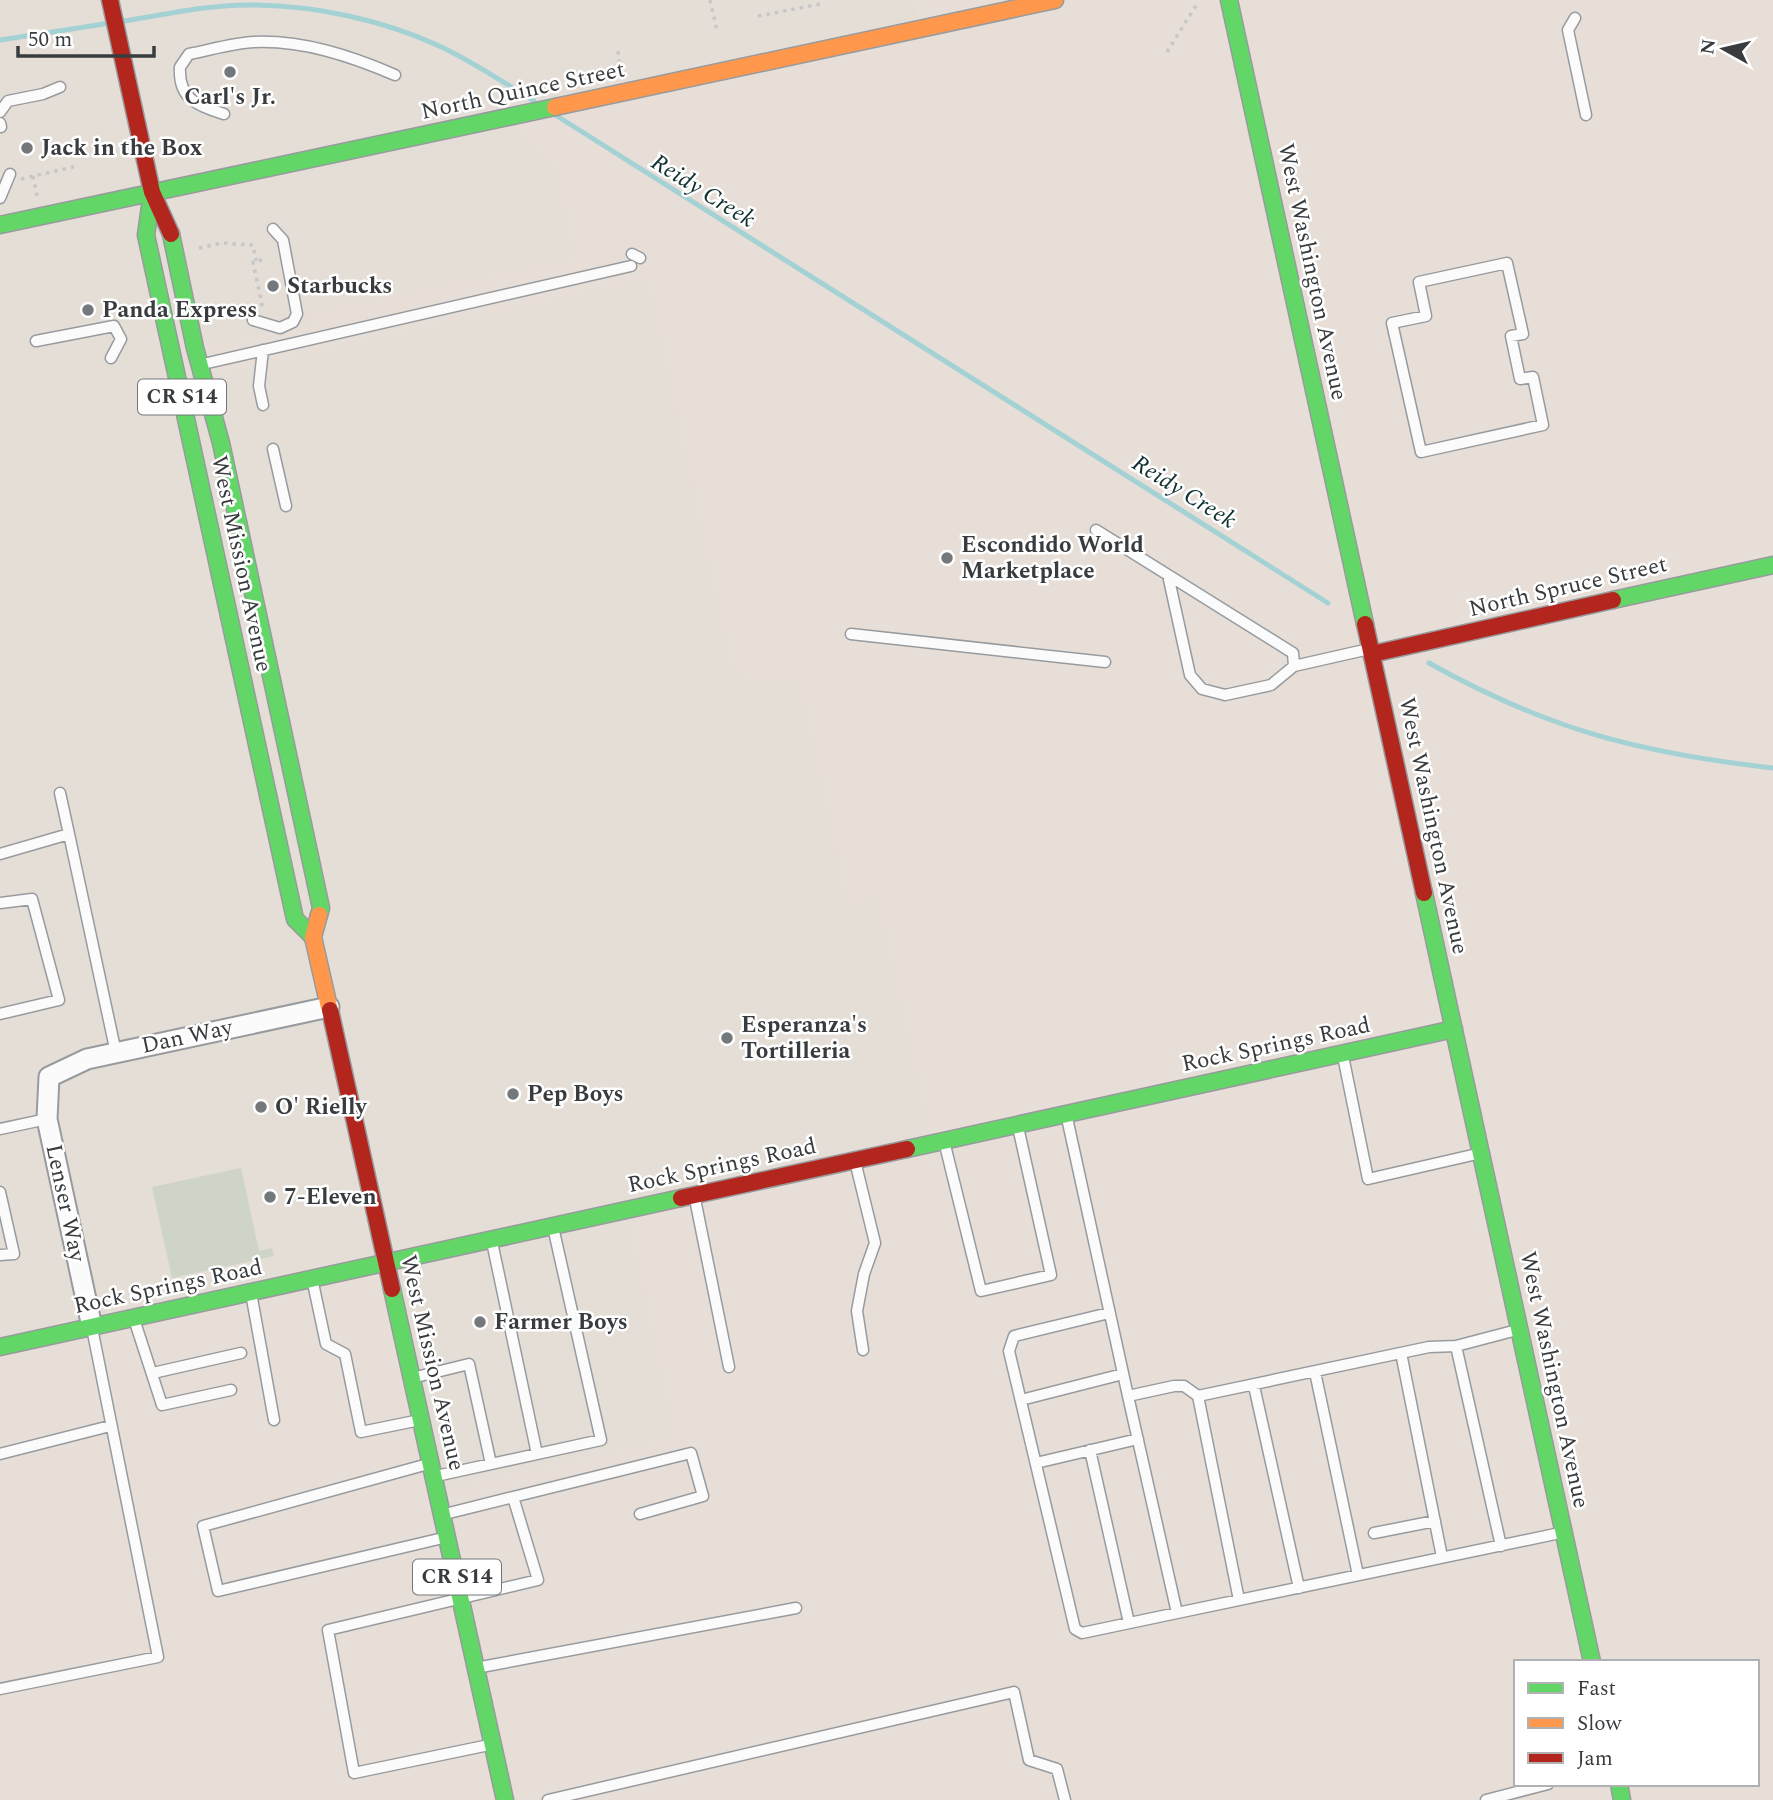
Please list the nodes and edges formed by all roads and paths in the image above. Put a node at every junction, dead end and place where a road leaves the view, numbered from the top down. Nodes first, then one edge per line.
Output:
1 (110, 0) edge
2 (710, 0) edge
3 (1055, 0) edge
4 (1229, 0) edge
5 (820, 4) dead end
6 (1197, 4) dead end
7 (758, 16) dead end
8 (1575, 18) dead end
9 (717, 30) dead end
10 (618, 51) dead end
11 (1167, 52) dead end
12 (620, 67) dead end
13 (396, 75) dead end
14 (60, 87) dead end
15 (0, 112) edge
16 (224, 114) dead end
17 (1586, 115) dead end
18 (77, 166) dead end
19 (33, 176) junction
20 (8, 178) joint
21 (152, 192) junction
22 (0, 198) edge
23 (38, 198) dead end
24 (0, 225) edge
25 (273, 229) dead end
26 (194, 249) dead end
27 (262, 260) dead end
28 (256, 261) junction
29 (631, 266) dead end
30 (265, 314) dead end
31 (253, 320) dead end
32 (36, 341) dead end
33 (263, 350) junction
34 (111, 358) dead end
35 (199, 364) junction
36 (263, 405) dead end
37 (273, 449) dead end
38 (1421, 452) joint
39 (286, 506) dead end
40 (1096, 530) dead end
41 (1773, 565) edge
42 (1168, 575) junction
43 (851, 634) dead end
44 (1371, 651) junction
45 (1105, 662) dead end
46 (1294, 666) junction
47 (60, 793) dead end
48 (69, 834) junction
49 (0, 854) edge
50 (0, 903) edge
51 (313, 937) junction
52 (329, 1008) junction
53 (0, 1014) edge
54 (1454, 1029) junction
55 (116, 1053) junction
56 (1342, 1054) junction
57 (49, 1077) joint
58 (1067, 1114) junction
59 (47, 1119) junction
60 (1017, 1124) junction
61 (0, 1129) edge
62 (944, 1140) junction
63 (1481, 1153) junction
64 (855, 1160) junction
65 (0, 1192) edge
66 (694, 1195) junction
67 (553, 1226) junction
68 (491, 1240) junction
69 (0, 1255) edge
70 (385, 1262) junction
71 (312, 1279) junction
72 (251, 1292) junction
73 (1110, 1313) junction
74 (134, 1318) junction
75 (92, 1327) junction
76 (1519, 1329) junction
77 (1456, 1346) junction
78 (0, 1347) edge
79 (863, 1350) dead end
80 (242, 1353) dead end
81 (1401, 1353) junction
82 (729, 1367) dead end
83 (1315, 1372) junction
84 (153, 1373) junction
85 (1123, 1374) junction
86 (412, 1379) junction
87 (1254, 1386) junction
88 (231, 1390) dead end
89 (1128, 1396) junction
90 (1198, 1396) junction
91 (1021, 1400) junction
92 (274, 1420) dead end
93 (422, 1420) junction
94 (110, 1426) junction
95 (1138, 1438) junction
96 (1090, 1450) junction
97 (0, 1454) edge
98 (537, 1454) junction
99 (1036, 1463) junction
100 (491, 1464) junction
101 (434, 1470) junction
102 (513, 1497) junction
103 (444, 1514) junction
104 (640, 1514) dead end
105 (1435, 1521) junction
106 (1564, 1532) junction
107 (1374, 1534) dead end
108 (449, 1537) junction
109 (1501, 1546) junction
110 (1442, 1558) junction
111 (1358, 1575) junction
112 (1299, 1588) junction
113 (462, 1599) junction
114 (1239, 1600) junction
115 (796, 1608) dead end
116 (1177, 1613) junction
117 (1129, 1623) junction
118 (1592, 1660) edge
119 (477, 1668) junction
120 (0, 1689) edge
121 (493, 1745) junction
122 (1540, 1786) edge
123 (505, 1800) edge
124 (548, 1800) edge
125 (1065, 1800) edge
126 (1486, 1800) edge

1 - 21 main road, West Mission Avenue / CR S14
2 - 9 path
3 - 21 main road, North Quince Street
4 - 44 main road, West Washington Avenue
5 - 7 path
6 - 11 path
8 - 17 lane
10 - 12 path
13 - 16 lane
14 - 15 lane
18 - 19 path
19 - 20 path
19 - 23 path
20 - 22 lane
21 - 24 main road, North Quince Street
21 - 35 main road, West Mission Avenue / CR S14
21 - 51 main road, West Mission Avenue / CR S14
25 - 31 lane
26 - 28 path
27 - 28 path
28 - 30 path
29 - 33 lane
32 - 34 lane
33 - 35 lane
33 - 36 lane
35 - 51 main road, West Mission Avenue / CR S14
37 - 39 lane
38 - 38 lane
40 - 42 lane
41 - 44 main road, North Spruce Street
42 - 46 lane
42 - 46 lane
43 - 45 lane
44 - 46 lane
44 - 54 main road, West Washington Avenue
47 - 48 lane
48 - 49 lane
48 - 55 lane
50 - 53 lane
51 - 52 main road, West Mission Avenue / CR S14
52 - 55 street, Dan Way
52 - 70 main road, West Mission Avenue / CR S14
54 - 56 main road, Rock Springs Road
54 - 63 main road, West Washington Avenue
55 - 57 street, Dan Way
56 - 58 main road, Rock Springs Road
56 - 63 lane
57 - 59 street, Lenser Way
58 - 60 main road, Rock Springs Road
58 - 73 lane
59 - 61 lane
59 - 75 street, Lenser Way
60 - 62 main road, Rock Springs Road
60 - 62 lane
62 - 64 main road, Rock Springs Road
63 - 76 main road, West Washington Avenue
64 - 66 main road, Rock Springs Road
64 - 79 lane
65 - 69 lane
66 - 67 main road, Rock Springs Road
66 - 82 lane
67 - 68 main road, Rock Springs Road
67 - 98 lane
68 - 70 main road, Rock Springs Road
68 - 98 lane
70 - 71 main road, Rock Springs Road
70 - 86 main road, West Mission Avenue / CR S14
71 - 72 main road, Rock Springs Road
71 - 93 lane
72 - 74 main road, Rock Springs Road
72 - 92 lane
73 - 85 lane
73 - 91 lane
74 - 75 main road, Rock Springs Road
74 - 84 lane
75 - 78 main road, Rock Springs Road
75 - 94 lane
76 - 77 lane
76 - 106 main road, West Washington Avenue
77 - 81 lane
77 - 109 lane
80 - 84 lane
81 - 83 lane
81 - 105 lane
83 - 87 lane
83 - 111 lane
84 - 88 lane
85 - 89 lane
85 - 91 lane
86 - 93 main road, West Mission Avenue / CR S14
86 - 100 lane
87 - 90 lane
87 - 112 lane
89 - 90 lane
89 - 95 lane
90 - 114 lane
91 - 99 lane
93 - 101 main road, West Mission Avenue / CR S14
94 - 97 lane
94 - 120 lane
95 - 96 lane
95 - 116 lane
96 - 99 lane
96 - 117 lane
98 - 100 lane
99 - 117 lane
100 - 101 lane
101 - 103 main road, West Mission Avenue / CR S14
101 - 108 lane
102 - 103 lane
102 - 104 lane
102 - 113 lane
103 - 108 main road, West Mission Avenue / CR S14
105 - 107 lane
105 - 110 lane
106 - 109 lane
106 - 118 main road, West Washington Avenue
108 - 113 main road, West Mission Avenue / CR S14
109 - 110 lane
110 - 111 lane
111 - 112 lane
112 - 114 lane
113 - 119 main road, West Mission Avenue / CR S14
113 - 121 lane
114 - 116 lane
115 - 119 lane
116 - 117 lane
119 - 121 main road, West Mission Avenue / CR S14
121 - 123 main road, West Mission Avenue / CR S14
122 - 126 lane
124 - 125 lane

